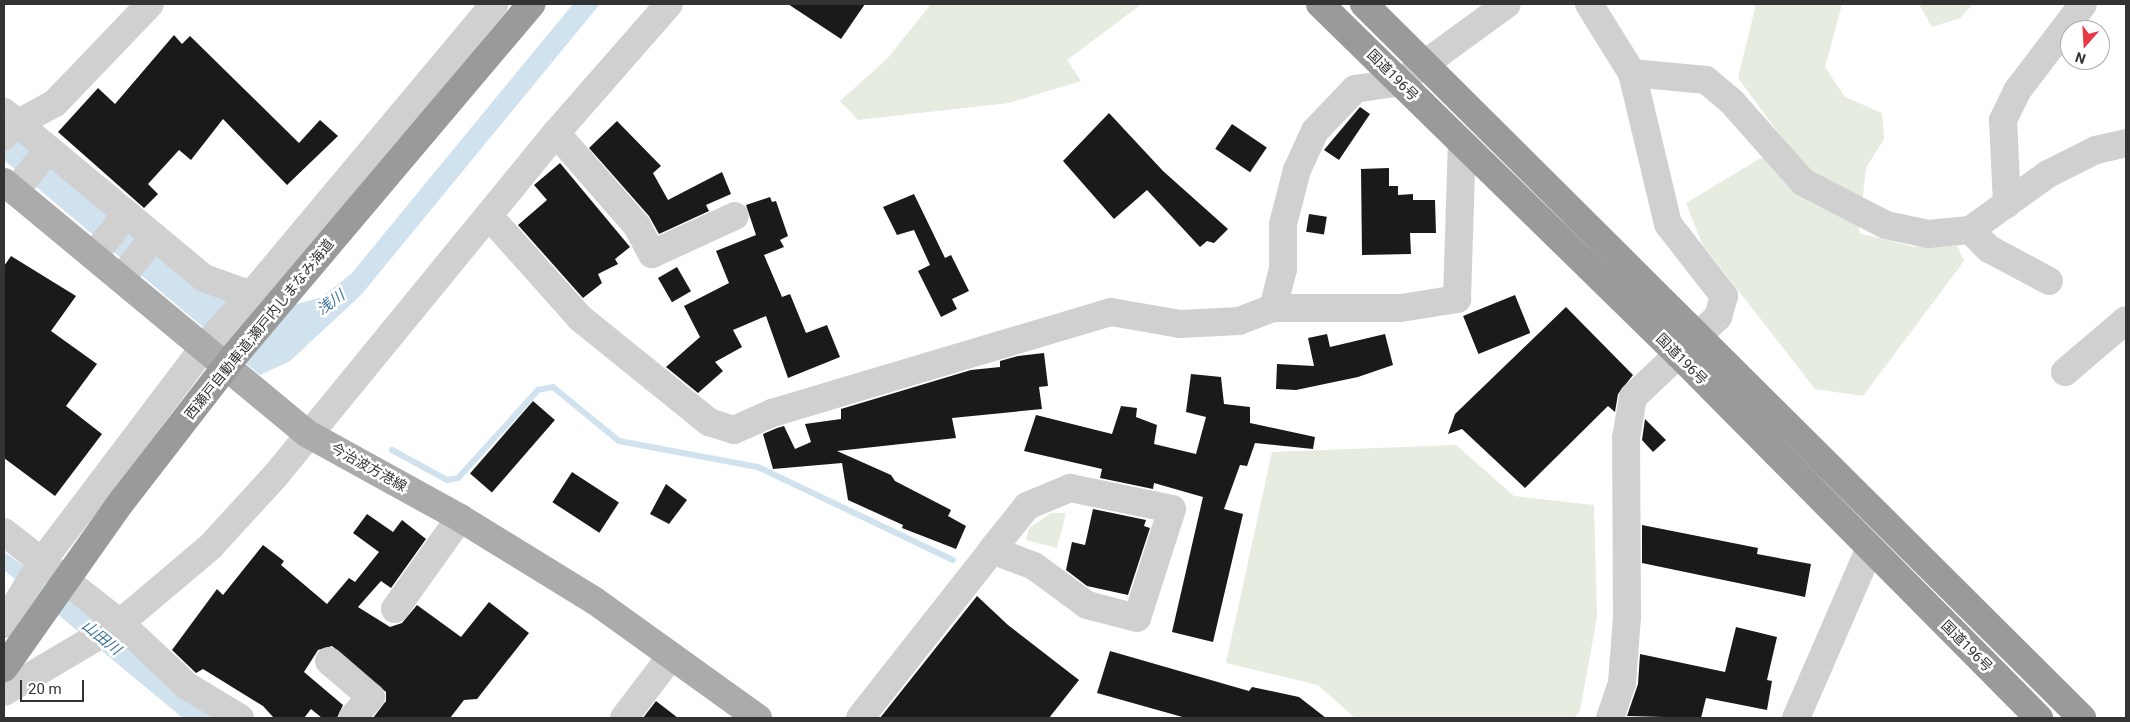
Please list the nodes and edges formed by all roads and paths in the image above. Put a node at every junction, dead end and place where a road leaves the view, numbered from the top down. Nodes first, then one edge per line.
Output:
1 (150, 4) edge
2 (494, 4) edge
3 (531, 4) edge
4 (669, 4) edge
5 (1320, 4) edge
6 (1364, 4) edge
7 (1507, 4) edge
8 (1590, 4) edge
9 (2083, 4) edge
10 (1425, 64) junction
11 (1632, 73) junction
12 (1400, 82) junction
13 (9, 125) edge
14 (556, 133) junction
15 (1462, 143) junction
16 (2126, 143) edge
17 (49, 149) junction
18 (9, 187) edge
19 (2007, 204) junction
20 (126, 214) junction
21 (735, 216) dead end
22 (490, 217) junction
23 (1970, 230) junction
24 (153, 237) junction
25 (94, 255) junction
26 (121, 278) junction
27 (2049, 281) dead end
28 (252, 295) junction
29 (1273, 308) junction
30 (2126, 320) edge
31 (1698, 336) junction
32 (204, 347) junction
33 (1678, 354) junction
34 (2065, 372) dead end
35 (308, 434) junction
36 (460, 518) junction
37 (4, 532) edge
38 (1870, 548) junction
39 (992, 550) junction
40 (43, 560) junction
41 (395, 608) dead end
42 (120, 623) junction
43 (4, 624) edge
44 (672, 656) junction
45 (329, 661) dead end
46 (4, 668) edge
47 (4, 692) edge
48 (240, 718) edge
49 (352, 718) edge
50 (624, 718) edge
51 (758, 718) edge
52 (860, 718) edge
53 (1610, 718) edge
54 (1796, 718) edge
55 (2039, 718) edge
56 (2082, 718) edge

1 - 13 street
2 - 28 street
3 - 46 highway, 西瀬戸自動車道;瀬戸内しまなみ海道, bridge
4 - 14 street
5 - 12 highway, 国道196号
6 - 10 highway, 国道196号
7 - 10 street
8 - 11 street
9 - 19 street
10 - 12 street
10 - 31 highway, 国道196号
11 - 23 street
11 - 31 street
12 - 15 highway, 国道196号
12 - 29 street
13 - 17 street
14 - 21 street
14 - 22 street
15 - 29 street
15 - 33 highway, 国道196号
16 - 19 street
17 - 18 street
17 - 20 street
18 - 25 main road, 今治波方港線
19 - 23 street
20 - 24 street
20 - 25 street
22 - 29 street
22 - 35 street
23 - 27 street
24 - 26 street
24 - 28 street
25 - 26 main road, 今治波方港線
26 - 32 main road, 今治波方港線
28 - 32 street
30 - 34 street
31 - 33 street
31 - 56 highway, 国道196号
32 - 35 main road, 今治波方港線
32 - 40 street
33 - 38 highway, 国道196号
33 - 53 street
35 - 36 main road, 今治波方港線
35 - 42 street
36 - 41 street
36 - 44 main road, 今治波方港線
37 - 40 street
38 - 54 street
38 - 55 highway, 国道196号
39 - 39 street
39 - 52 street
40 - 42 street
40 - 43 street
42 - 47 street
42 - 48 street
44 - 50 street
44 - 51 main road, 今治波方港線
45 - 49 street

